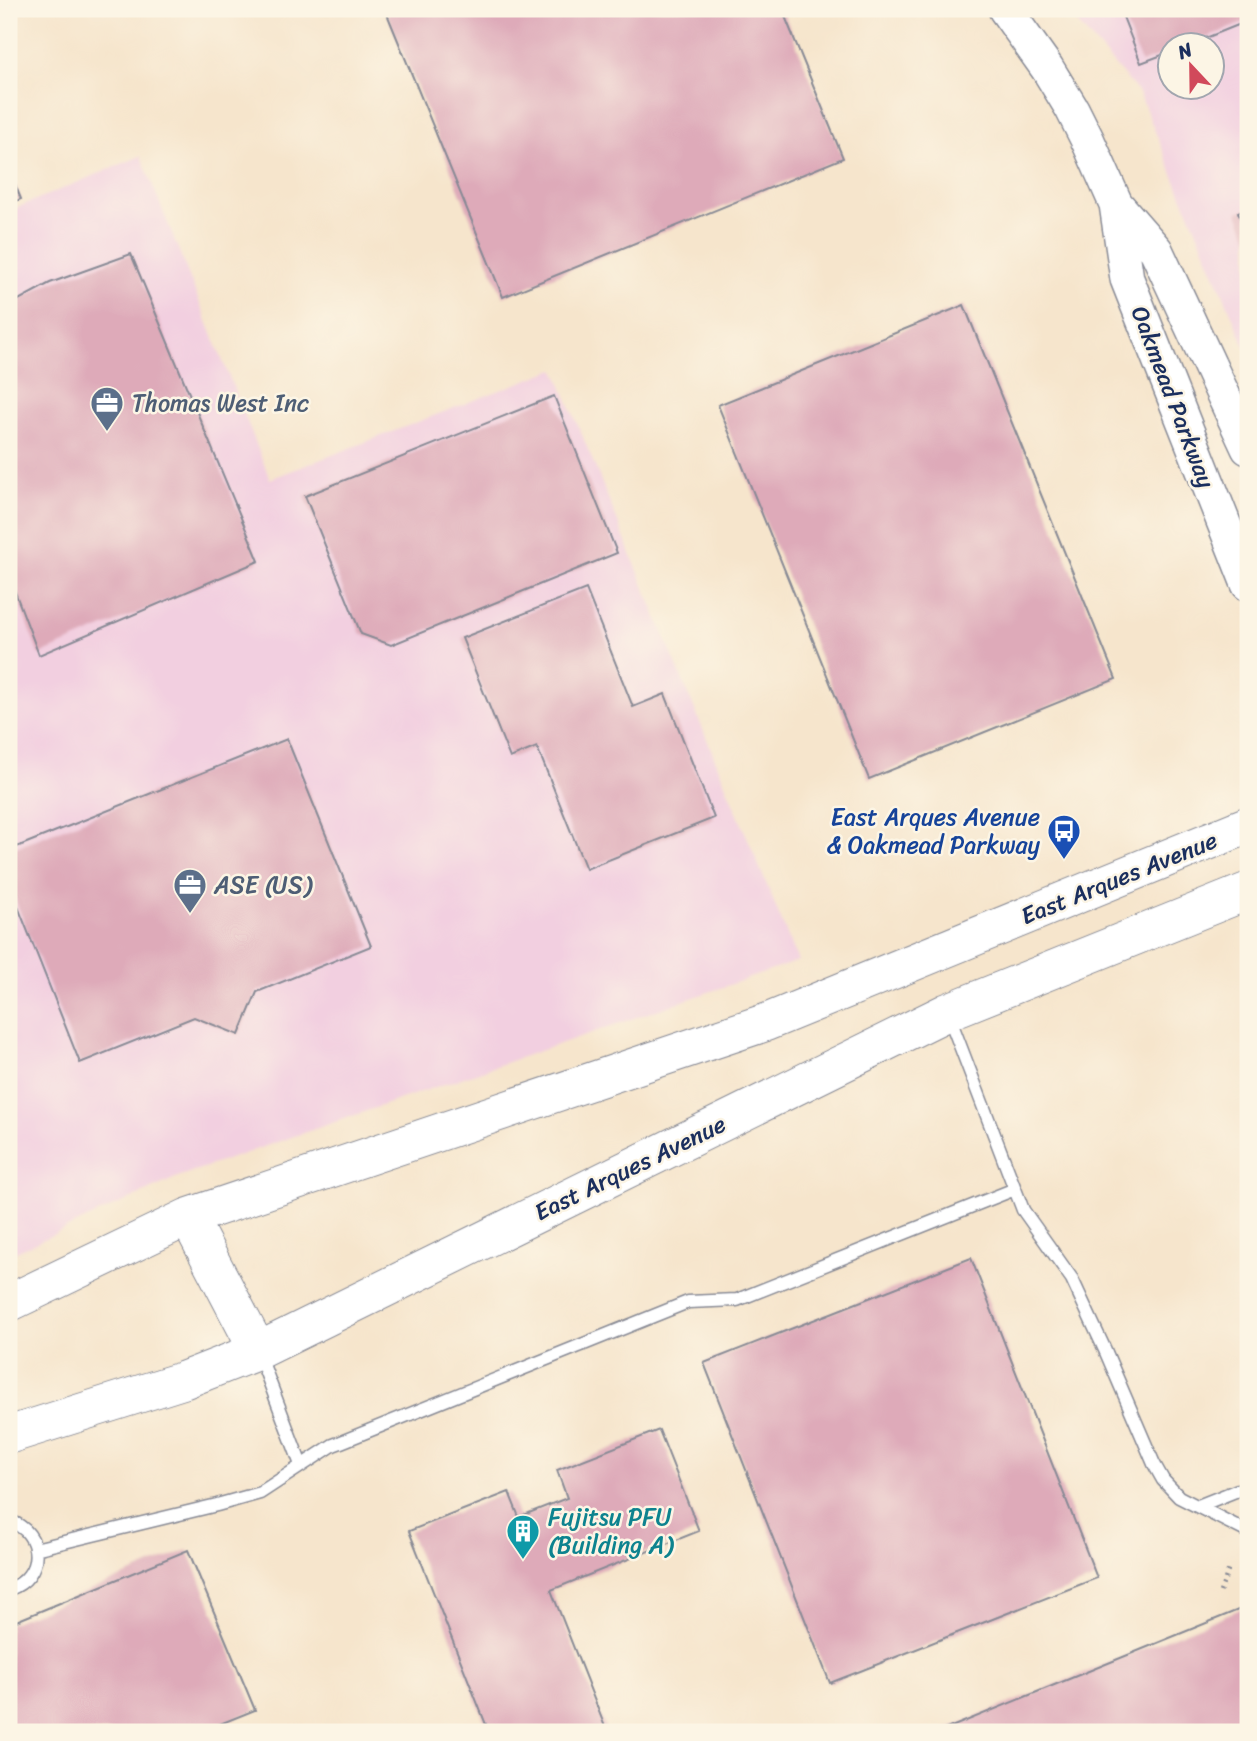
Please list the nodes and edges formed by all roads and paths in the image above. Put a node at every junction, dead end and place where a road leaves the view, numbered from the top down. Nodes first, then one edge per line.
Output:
1 (1005, 9) edge
2 (1116, 204) junction
3 (1248, 448) edge
4 (1248, 584) edge
5 (1248, 825) edge
6 (1248, 891) edge
7 (947, 1012) junction
8 (1015, 1189) junction
9 (188, 1217) junction
10 (9, 1303) edge
11 (258, 1350) junction
12 (9, 1435) edge
13 (301, 1465) junction
14 (1248, 1486) edge
15 (1198, 1506) junction
16 (9, 1521) edge
17 (1248, 1532) edge
18 (35, 1549) junction
19 (1230, 1566) dead end
20 (9, 1589) edge
21 (1220, 1592) dead end

1 - 2 main road, Oakmead Parkway
2 - 3 main road, Oakmead Parkway
2 - 4 main road, Oakmead Parkway
5 - 9 main road, East Arques Avenue
6 - 7 main road, East Arques Avenue
7 - 8 lane
7 - 11 main road, East Arques Avenue
8 - 13 lane
8 - 15 lane
9 - 10 main road, East Arques Avenue
9 - 11 main road
11 - 12 main road, East Arques Avenue
11 - 13 lane
13 - 18 lane
14 - 15 lane
15 - 17 lane
16 - 18 lane
18 - 20 lane
19 - 21 path

